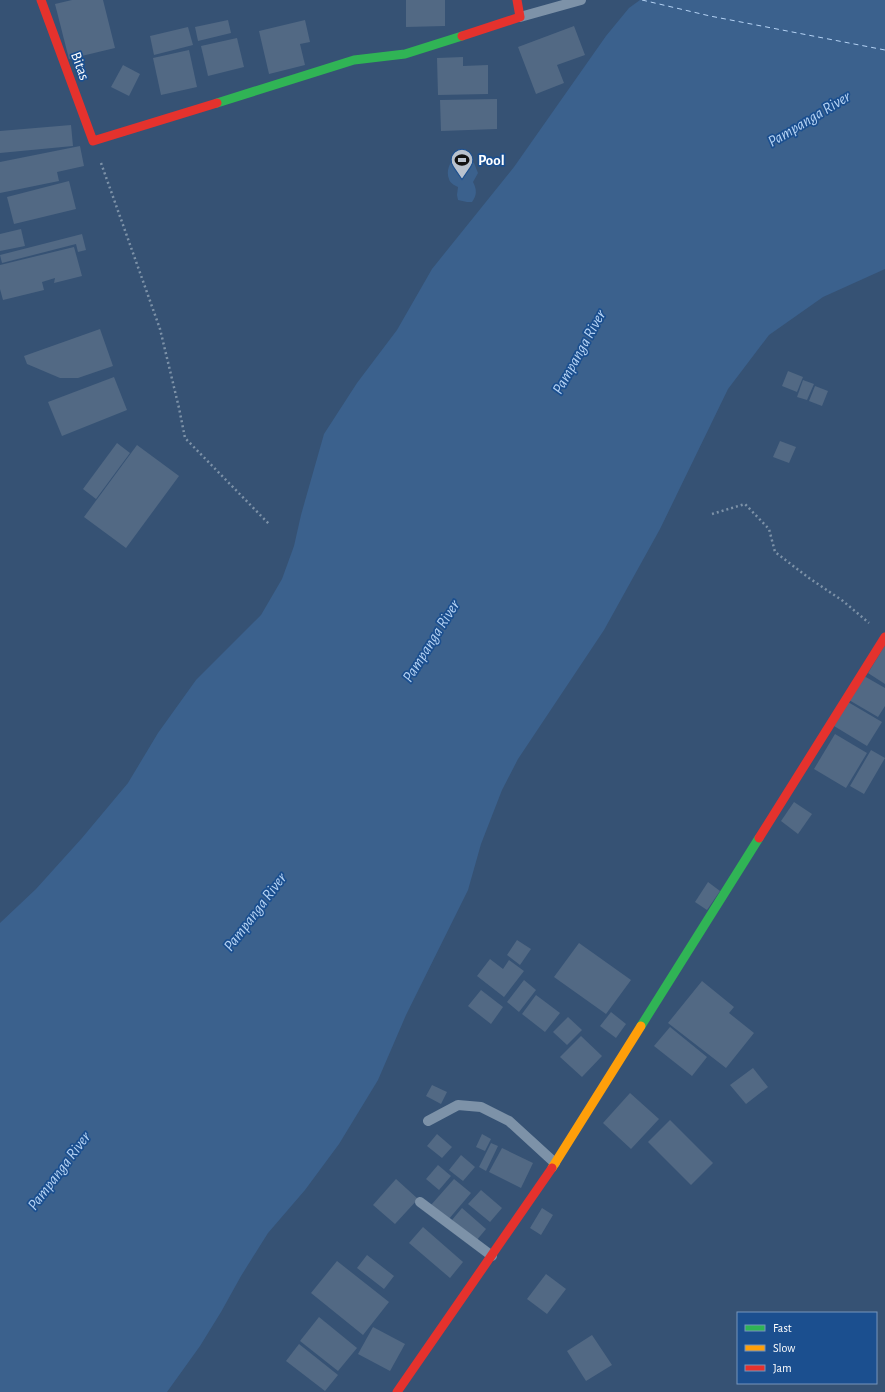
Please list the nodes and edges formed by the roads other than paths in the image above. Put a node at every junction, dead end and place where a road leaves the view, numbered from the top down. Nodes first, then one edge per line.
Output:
1 (42, 0) edge
2 (517, 0) edge
3 (581, 0) edge
4 (520, 17) junction
5 (885, 638) edge
6 (428, 1120) dead end
7 (555, 1163) junction
8 (420, 1202) dead end
9 (492, 1256) junction
10 (397, 1392) edge

1 - 4 main road, Bitas
2 - 4 main road
3 - 4 lane
5 - 7 main road
6 - 7 lane
7 - 9 main road
8 - 9 lane
9 - 10 main road

